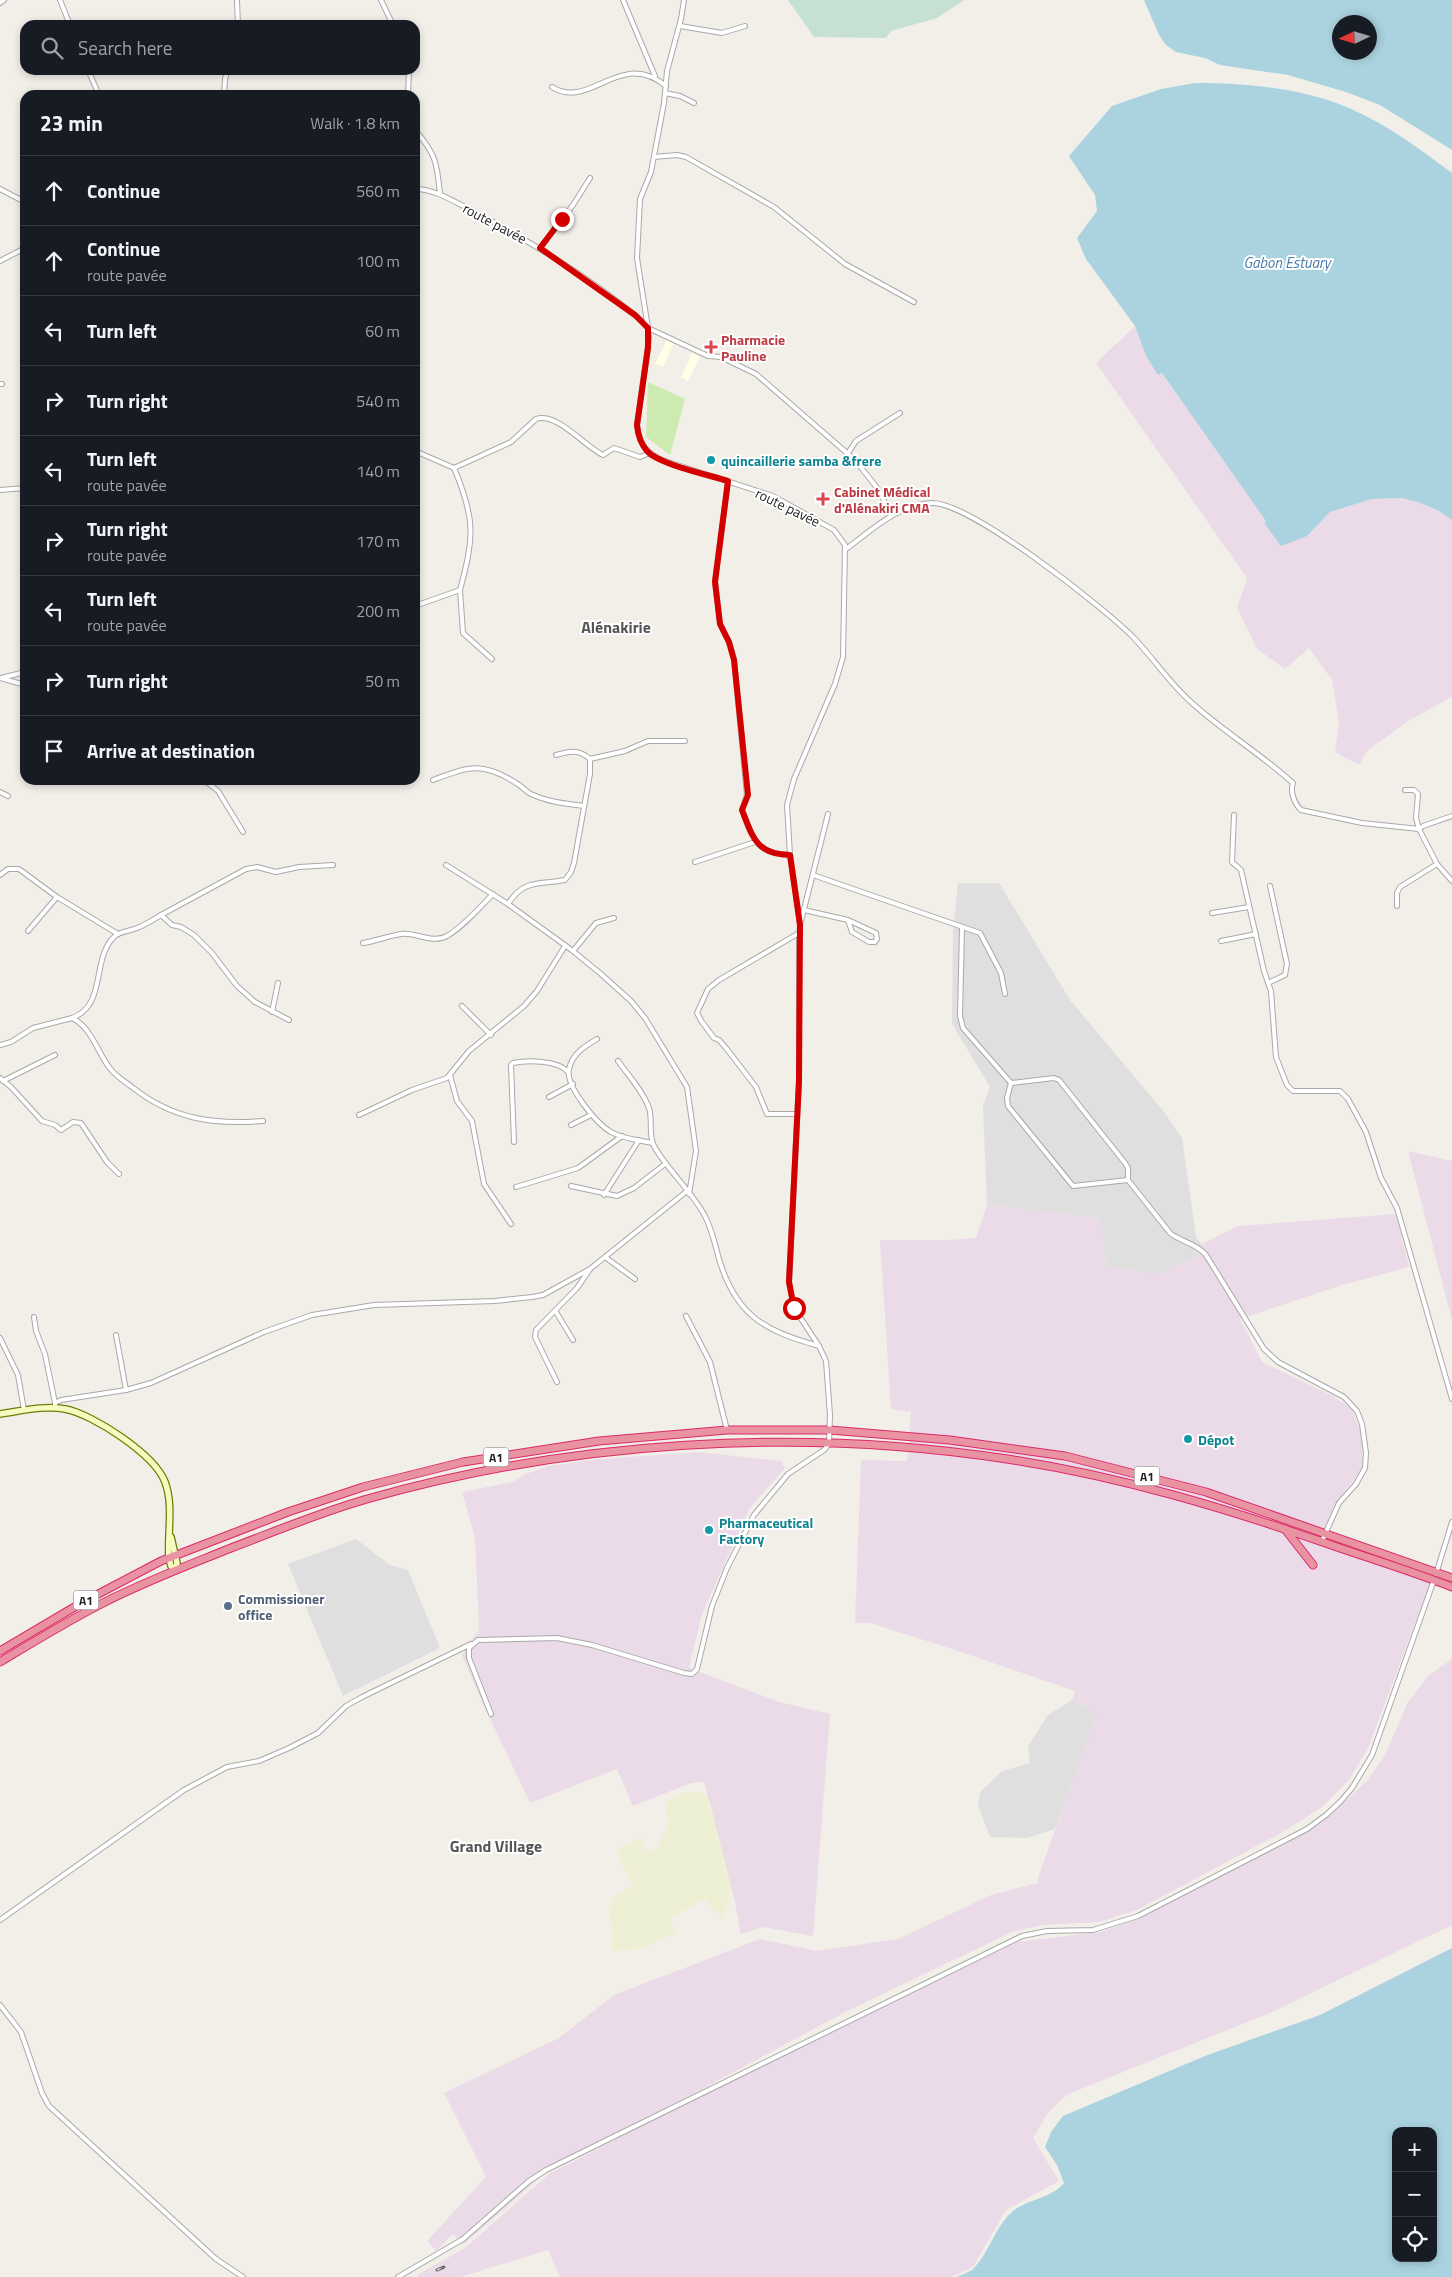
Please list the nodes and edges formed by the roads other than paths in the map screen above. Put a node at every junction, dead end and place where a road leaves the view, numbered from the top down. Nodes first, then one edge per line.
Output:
1 (4, 0) edge
2 (60, 0) edge
3 (237, 0) edge
4 (380, 0) edge
5 (623, 0) edge
6 (684, 0) edge
7 (0, 3) edge
8 (68, 20) edge
9 (238, 20) edge
10 (390, 20) edge
11 (680, 26) junction
12 (745, 26) dead end
13 (90, 75) edge
14 (226, 75) edge
15 (409, 75) edge
16 (655, 76) junction
17 (666, 86) junction
18 (552, 87) dead end
19 (97, 90) edge
20 (224, 90) edge
21 (408, 90) edge
22 (666, 93) junction
23 (694, 103) dead end
24 (420, 136) edge
25 (654, 157) junction
26 (590, 178) dead end
27 (0, 189) edge
28 (420, 189) edge
29 (440, 194) junction
30 (20, 199) edge
31 (540, 248) junction
32 (20, 251) edge
33 (0, 261) edge
34 (914, 302) dead end
35 (648, 328) junction
36 (900, 412) dead end
37 (650, 453) junction
38 (848, 453) junction
39 (420, 454) edge
40 (454, 468) junction
41 (728, 481) junction
42 (20, 488) edge
43 (0, 490) edge
44 (891, 515) junction
45 (846, 549) junction
46 (460, 590) junction
47 (420, 604) edge
48 (492, 659) dead end
49 (20, 673) edge
50 (1, 678) edge
51 (20, 684) edge
52 (685, 740) dead end
53 (556, 755) dead end
54 (590, 759) junction
55 (433, 780) dead end
56 (210, 785) edge
57 (1405, 790) dead end
58 (0, 792) edge
59 (8, 796) dead end
60 (584, 806) junction
61 (828, 814) dead end
62 (1234, 815) dead end
63 (1452, 816) edge
64 (1419, 829) junction
65 (243, 832) dead end
66 (755, 842) junction
67 (790, 855) junction
68 (695, 862) dead end
69 (1437, 864) junction
70 (333, 865) dead end
71 (446, 865) dead end
72 (0, 875) edge
73 (813, 875) junction
74 (1452, 881) edge
75 (1270, 886) dead end
76 (493, 894) junction
77 (57, 897) junction
78 (508, 904) junction
79 (1397, 906) dead end
80 (1249, 907) junction
81 (804, 910) junction
82 (1212, 913) dead end
83 (160, 916) junction
84 (614, 918) dead end
85 (848, 920) junction
86 (800, 925) junction
87 (962, 928) junction
88 (28, 931) dead end
89 (800, 933) junction
90 (118, 934) junction
91 (1256, 934) junction
92 (1221, 941) dead end
93 (363, 943) dead end
94 (565, 946) junction
95 (573, 951) junction
96 (278, 983) dead end
97 (1268, 983) junction
98 (1005, 994) dead end
99 (462, 1006) dead end
100 (272, 1012) junction
101 (72, 1018) junction
102 (289, 1020) dead end
103 (491, 1035) junction
104 (597, 1039) dead end
105 (0, 1045) edge
106 (55, 1055) dead end
107 (618, 1061) dead end
108 (568, 1072) junction
109 (450, 1075) junction
110 (1, 1079) edge
111 (1011, 1083) junction
112 (572, 1084) junction
113 (549, 1097) dead end
114 (797, 1114) junction
115 (359, 1115) dead end
116 (591, 1115) junction
117 (263, 1120) dead end
118 (571, 1125) dead end
119 (622, 1136) junction
120 (639, 1140) junction
121 (514, 1142) dead end
122 (652, 1143) junction
123 (665, 1164) junction
124 (119, 1174) dead end
125 (1128, 1180) junction
126 (516, 1186) dead end
127 (571, 1186) dead end
128 (688, 1193) junction
129 (604, 1194) junction
130 (511, 1224) dead end
131 (605, 1257) junction
132 (590, 1269) junction
133 (635, 1280) dead end
134 (556, 1312) junction
135 (686, 1316) dead end
136 (34, 1317) dead end
137 (116, 1335) dead end
138 (0, 1338) edge
139 (573, 1340) dead end
140 (819, 1346) junction
141 (557, 1382) dead end
142 (126, 1390) junction
143 (1452, 1399) edge
144 (55, 1406) junction
145 (24, 1410) junction
146 (0, 1414) edge
147 (727, 1430) junction
148 (830, 1430) junction
149 (829, 1444) junction
150 (1452, 1522) edge
151 (1285, 1529) junction
152 (1325, 1533) junction
153 (1322, 1541) junction
154 (172, 1557) junction
155 (1313, 1565) dead end
156 (176, 1570) junction
157 (1435, 1576) junction
158 (1452, 1578) edge
159 (1452, 1587) edge
160 (478, 1640) junction
161 (0, 1651) edge
162 (0, 1662) edge
163 (491, 1714) dead end
164 (0, 1920) edge
165 (0, 2005) edge
166 (243, 2277) edge
167 (398, 2277) edge

1 - 7 street
2 - 8 street
3 - 9 street
4 - 10 street
5 - 16 street
6 - 11 street
11 - 12 street
11 - 17 street
13 - 19 street
14 - 20 street
15 - 21 street
16 - 17 street
16 - 18 street
17 - 22 street
22 - 23 street
22 - 25 street
24 - 29 street
25 - 34 street
25 - 35 street
26 - 31 street
27 - 30 street
28 - 29 street, route pavée
29 - 31 street, route pavée
31 - 35 street, route pavée
32 - 33 street
35 - 37 street
35 - 38 street, route pavée
36 - 38 street
37 - 40 street
37 - 41 street, route pavée
38 - 44 street, route pavée
39 - 40 street
40 - 46 street
41 - 45 street, route pavée
41 - 66 street
42 - 43 street
44 - 45 street
44 - 64 street
45 - 67 street
46 - 47 street
46 - 48 street
49 - 50 street
50 - 51 street
52 - 54 street
53 - 54 street
54 - 60 street
55 - 60 street
56 - 65 street
57 - 64 street
58 - 59 street
60 - 78 street
61 - 73 street
62 - 80 street
63 - 64 street
64 - 69 street
66 - 67 street
66 - 68 street
67 - 86 street
69 - 74 street
69 - 79 street
70 - 83 street
71 - 76 street
72 - 77 street
73 - 81 street
73 - 87 street
75 - 97 street
76 - 78 street
76 - 93 street
77 - 88 street
77 - 90 street
78 - 94 street
80 - 82 street
80 - 91 street
81 - 85 street
81 - 86 street
83 - 90 street
83 - 100 street
84 - 95 street
85 - 85 street
86 - 89 street
87 - 98 street
87 - 111 street
89 - 114 street
89 - 114 street
90 - 101 street
91 - 92 street
91 - 97 street
94 - 95 street
94 - 103 street
95 - 128 street
96 - 100 street
97 - 143 street
99 - 103 street
100 - 102 street
101 - 105 street
101 - 117 street
103 - 109 street
104 - 108 street
106 - 110 street
107 - 122 street
108 - 112 street
108 - 121 street
109 - 115 street
109 - 130 street
110 - 124 street
111 - 125 street
111 - 125 street
112 - 113 street
112 - 116 street
114 - 140 street
116 - 118 street
116 - 119 street
119 - 120 street
119 - 126 street
120 - 122 street
120 - 129 street
122 - 123 street
123 - 128 street
123 - 129 street
125 - 152 street
127 - 129 street
128 - 131 street
128 - 140 street
131 - 132 street
131 - 133 street
132 - 134 street
132 - 142 street
134 - 139 street
134 - 141 street
135 - 147 street
136 - 144 street
137 - 142 street
138 - 145 street
140 - 148 street
142 - 144 street
144 - 145 street
144 - 154 street
145 - 146 street
147 - 148 highway, A1
147 - 154 highway, A1
148 - 149 street
148 - 152 highway, A1
149 - 151 highway, A1
149 - 156 highway, A1
149 - 160 street
150 - 157 street
151 - 153 highway, A1
151 - 155 highway
152 - 153 street
152 - 157 highway, A1
153 - 157 highway, A1
154 - 156 street
154 - 161 highway, A1
156 - 162 highway, A1
157 - 158 highway, A1
157 - 159 highway, A1
157 - 167 street
160 - 163 street
160 - 164 street
165 - 166 street

